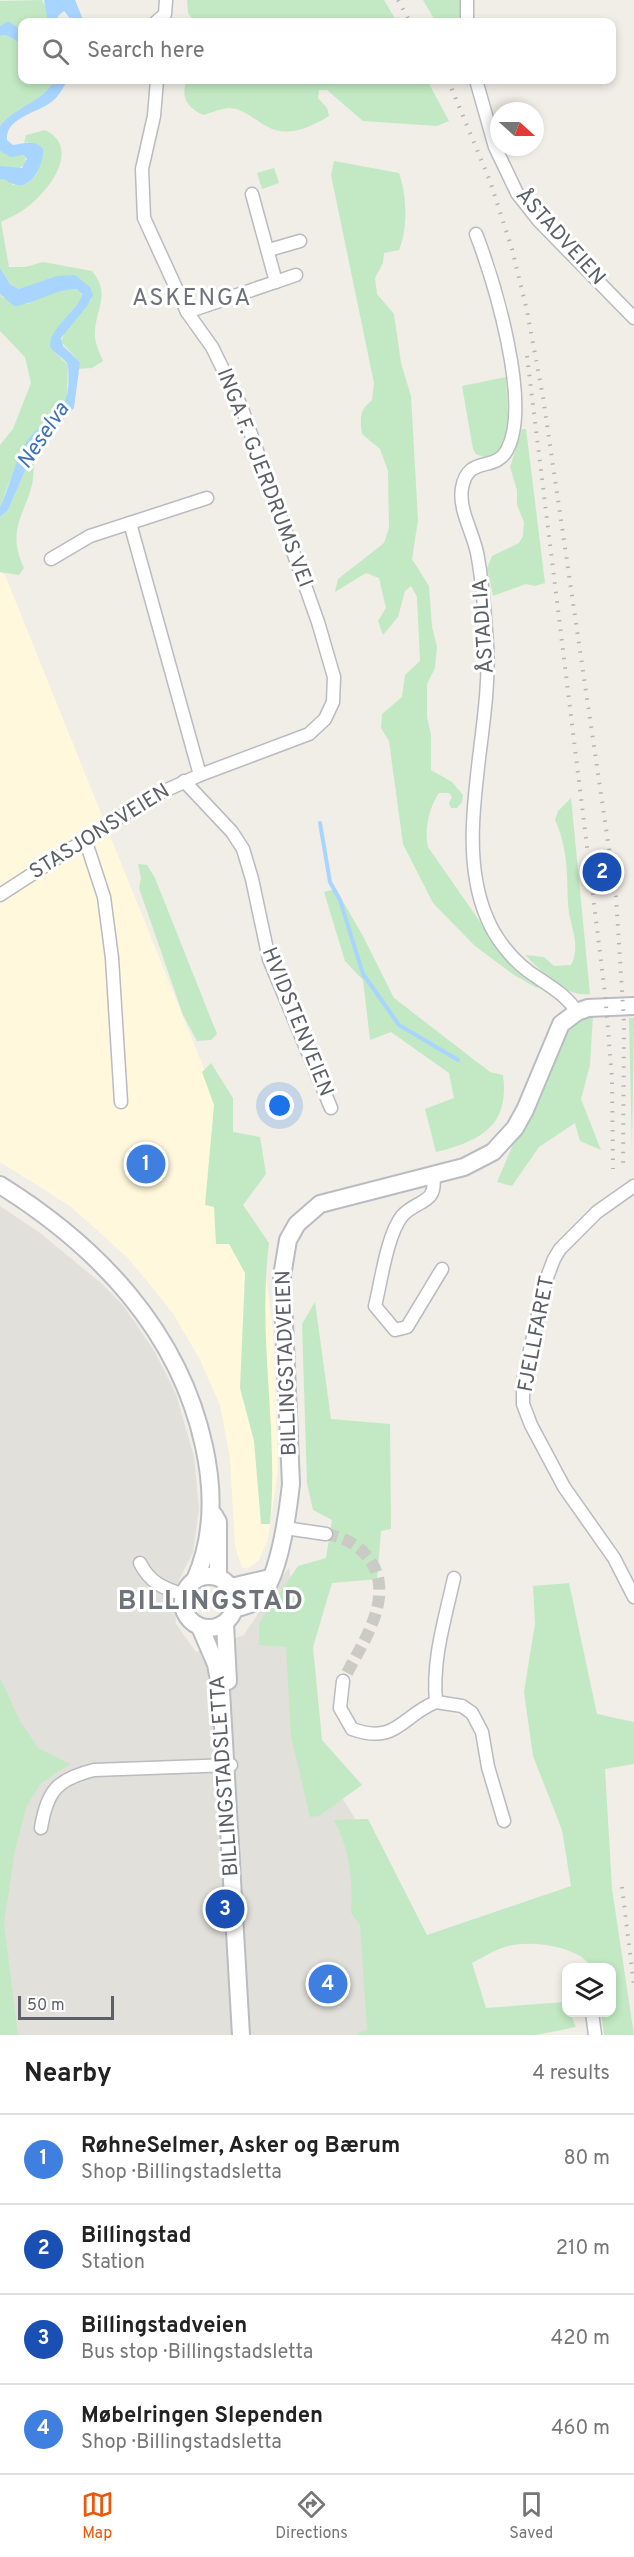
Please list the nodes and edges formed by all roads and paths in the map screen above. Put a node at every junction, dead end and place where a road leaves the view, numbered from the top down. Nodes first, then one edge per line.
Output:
1 (166, 0) edge
2 (467, 0) edge
3 (160, 18) edge
4 (467, 18) edge
5 (157, 84) edge
6 (477, 84) edge
7 (252, 194) dead end
8 (476, 234) dead end
9 (300, 241) dead end
10 (269, 250) junction
11 (296, 275) dead end
12 (276, 282) junction
13 (187, 312) junction
14 (634, 318) edge
15 (207, 498) dead end
16 (130, 523) junction
17 (51, 559) dead end
18 (329, 712) joint
19 (200, 774) junction
20 (184, 781) junction
21 (85, 839) junction
22 (0, 895) edge
23 (634, 1006) edge
24 (577, 1012) junction
25 (121, 1102) dead end
26 (331, 1108) dead end
27 (434, 1175) junction
28 (0, 1185) edge
29 (634, 1186) edge
30 (442, 1269) dead end
31 (212, 1512) junction
32 (285, 1528) junction
33 (326, 1534) tunnel mouth
34 (140, 1563) dead end
35 (270, 1578) junction
36 (454, 1578) dead end
37 (195, 1580) junction
38 (225, 1582) junction
39 (184, 1595) junction
40 (634, 1597) edge
41 (235, 1609) junction
42 (225, 1624) junction
43 (200, 1627) junction
44 (343, 1681) tunnel mouth
45 (436, 1702) junction
46 (229, 1765) junction
47 (504, 1821) dead end
48 (41, 1828) dead end
49 (593, 2017) edge
50 (241, 2035) edge
51 (250, 2035) edge
52 (595, 2035) edge

1 - 3 street
2 - 4 street
5 - 13 street, INGA F. GJERDRUMS VEI
6 - 14 street, ÅSTADVEIEN
7 - 10 street
8 - 24 street, ÅSTADLIA
9 - 10 street
10 - 12 street
11 - 12 street
12 - 13 street
13 - 18 street, INGA F. GJERDRUMS VEI
15 - 16 street
16 - 17 street
16 - 19 street
18 - 19 street, STASJONSVEIEN
19 - 20 street, STASJONSVEIEN
20 - 21 street, STASJONSVEIEN
20 - 26 street, HVIDSTENVEIEN
21 - 22 street, STASJONSVEIEN
21 - 25 street
23 - 24 main road
24 - 27 main road, BILLINGSTADVEIEN
27 - 30 street
27 - 32 main road, BILLINGSTADVEIEN
28 - 31 main road
29 - 40 street, FJELLFARET
31 - 37 main road
31 - 38 main road
32 - 33 street
32 - 35 main road, BILLINGSTADVEIEN
34 - 39 street
35 - 38 main road
35 - 41 main road, BILLINGSTADVEIEN
36 - 45 street
37 - 38 main road
37 - 39 main road
38 - 41 main road
39 - 43 main road
41 - 42 main road
42 - 43 main road
42 - 46 main road, BILLINGSTADSLETTA
43 - 46 main road, BILLINGSTADSLETTA
44 - 45 street
45 - 47 street
46 - 48 street
46 - 50 main road, BILLINGSTADSLETTA
46 - 51 main road, BILLINGSTADSLETTA
49 - 52 street

